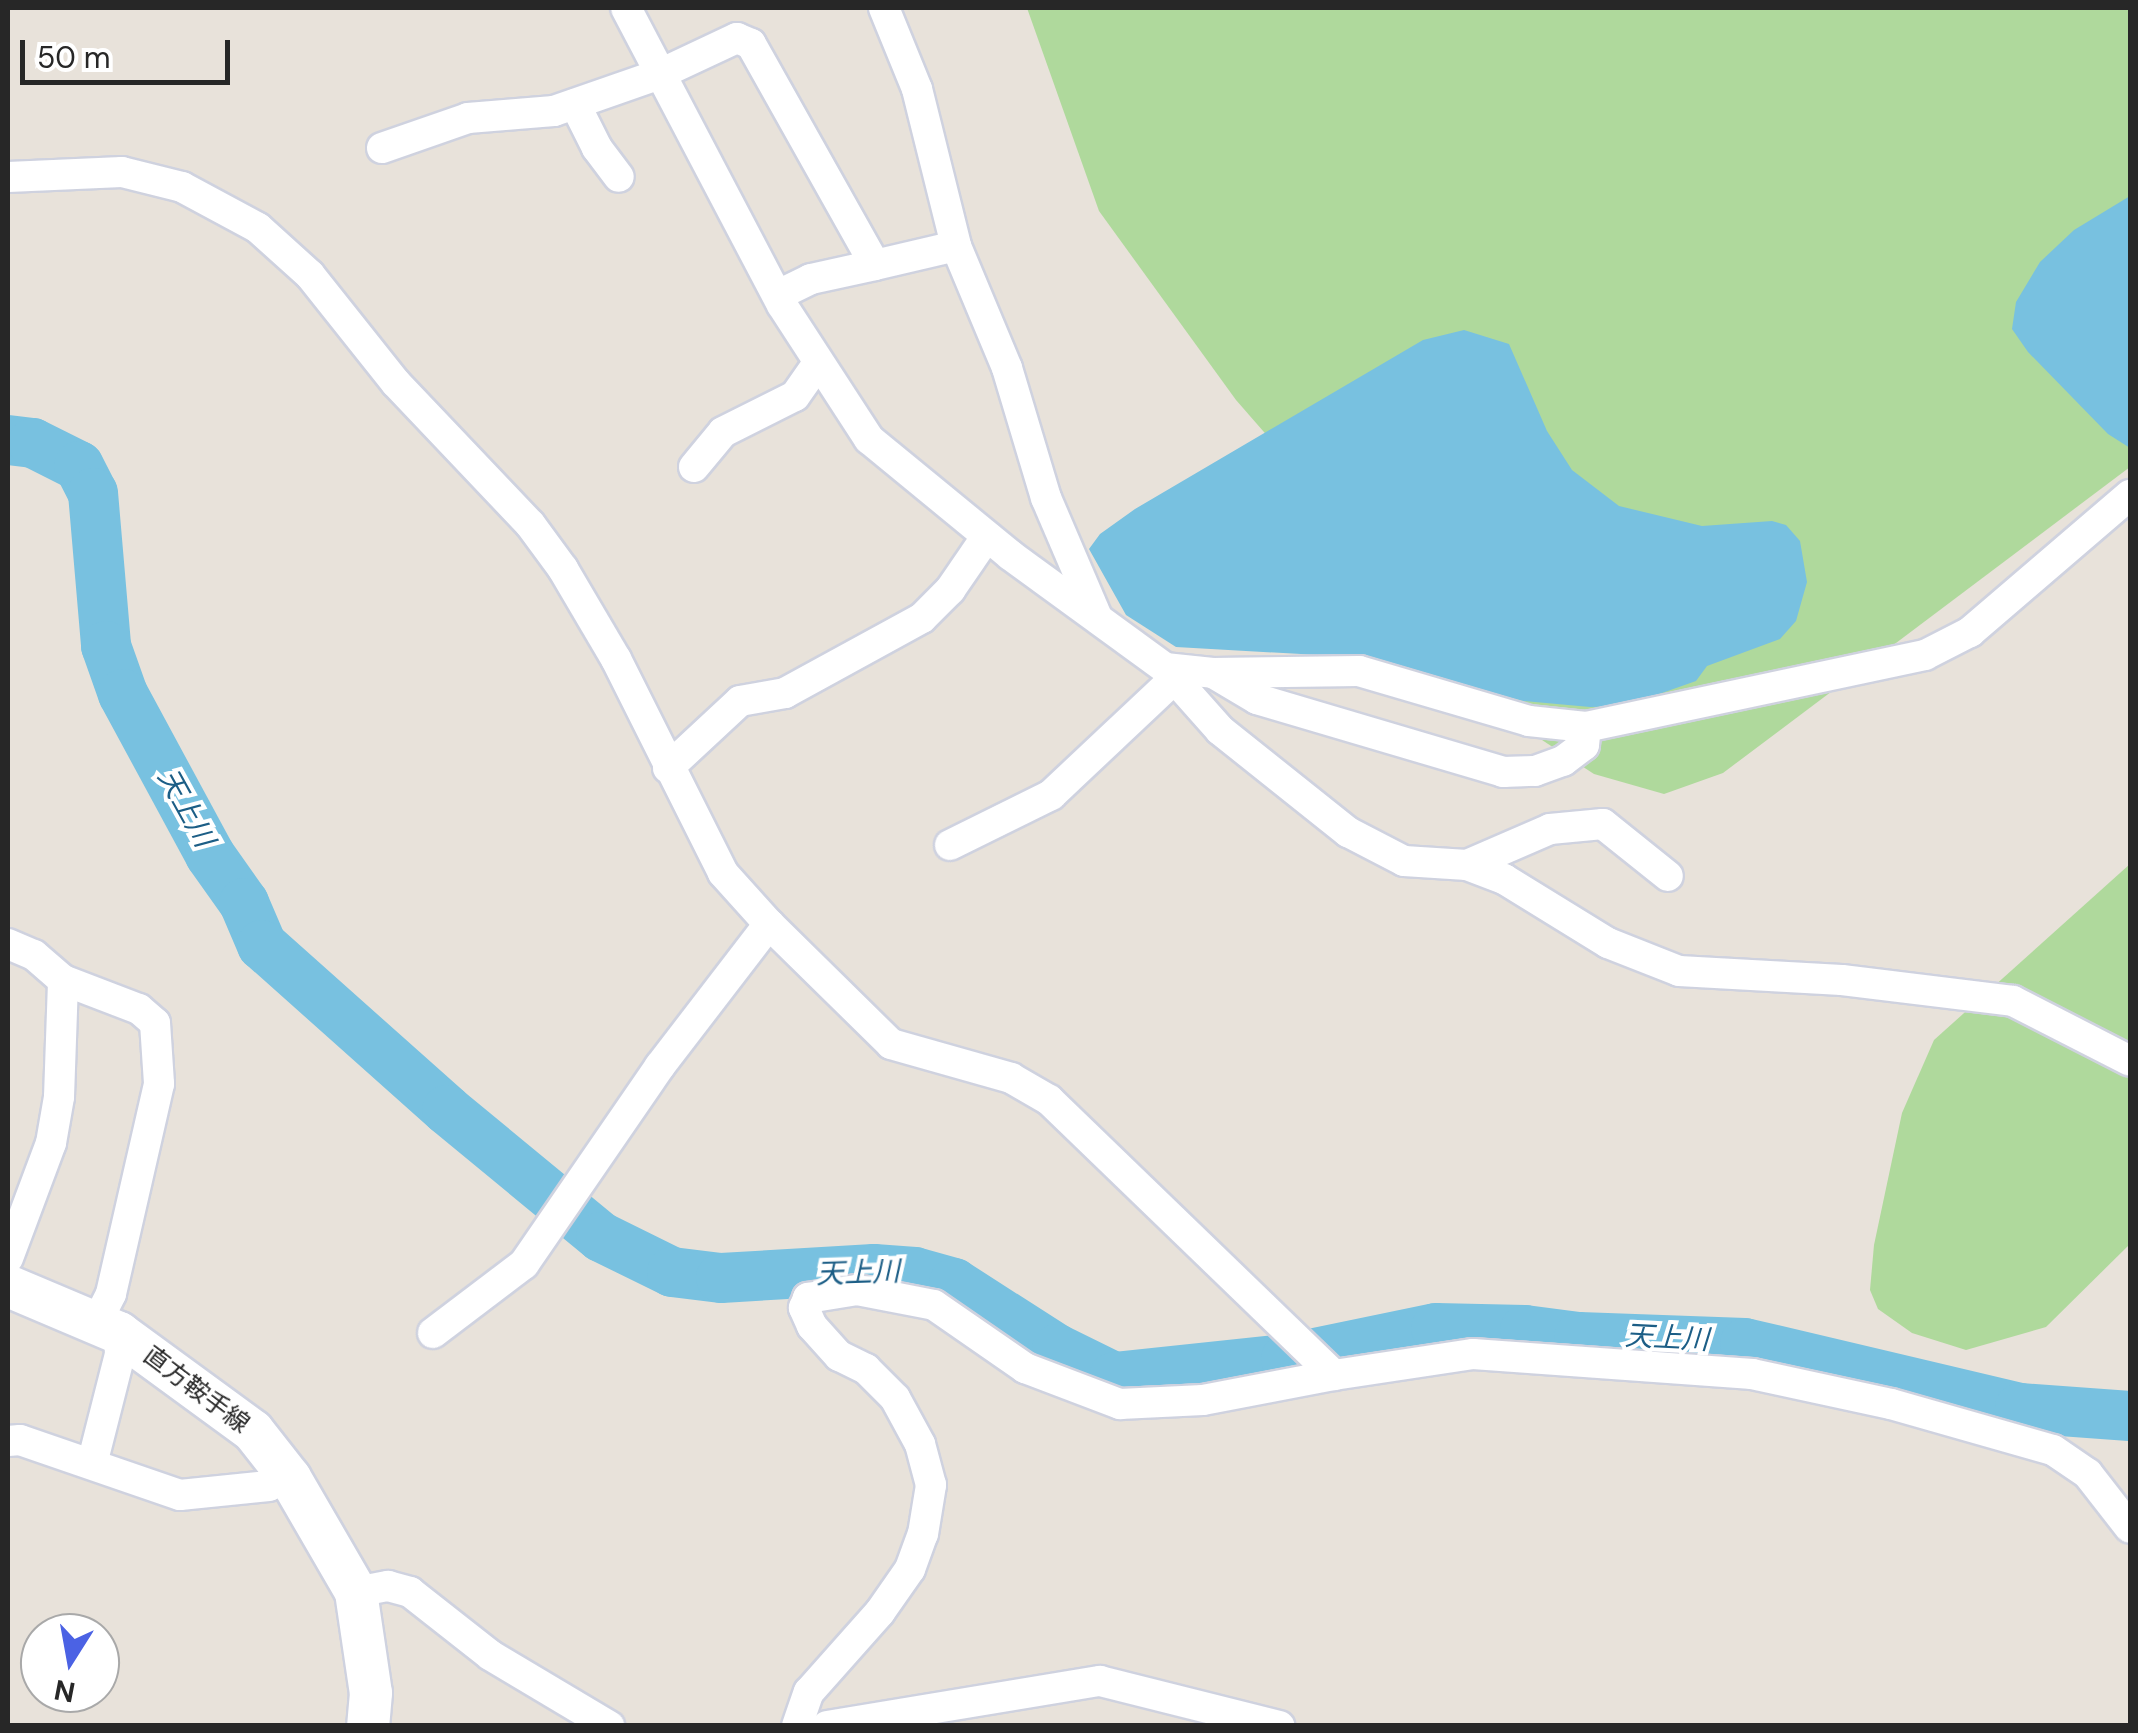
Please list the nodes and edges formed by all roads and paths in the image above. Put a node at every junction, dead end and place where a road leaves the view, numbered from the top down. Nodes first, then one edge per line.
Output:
1 (626, 8) edge
2 (884, 8) edge
3 (660, 74) junction
4 (575, 104) junction
5 (382, 148) dead end
6 (8, 176) edge
7 (620, 177) dead end
8 (956, 246) junction
9 (875, 266) junction
10 (778, 295) junction
11 (817, 365) junction
12 (694, 467) dead end
13 (2130, 494) edge
14 (987, 536) junction
15 (1098, 620) junction
16 (1212, 672) junction
17 (1170, 673) junction
18 (1586, 727) junction
19 (668, 768) junction
20 (950, 845) dead end
21 (1467, 865) junction
22 (1668, 876) dead end
23 (769, 924) junction
24 (8, 944) edge
25 (63, 980) junction
26 (2130, 1061) edge
27 (8, 1258) edge
28 (8, 1286) edge
29 (108, 1328) junction
30 (433, 1333) dead end
31 (1334, 1375) junction
32 (8, 1442) edge
33 (92, 1464) junction
34 (286, 1473) junction
35 (2130, 1528) edge
36 (356, 1592) junction
37 (368, 1726) edge
38 (608, 1726) edge
39 (798, 1726) edge
40 (827, 1726) edge
41 (1280, 1726) edge

1 - 3 street
2 - 8 street
3 - 4 street
3 - 9 street
3 - 10 street
4 - 5 street
4 - 7 street
6 - 19 street
8 - 9 street
8 - 15 street
9 - 10 street
10 - 11 street
11 - 12 street
11 - 14 street
13 - 18 street
14 - 15 street
14 - 19 street
15 - 17 street
16 - 17 street
16 - 18 street
16 - 18 street
17 - 20 street
17 - 21 street
19 - 23 street
21 - 22 street
21 - 26 street
23 - 30 street
23 - 31 street
24 - 25 street
25 - 27 street
25 - 29 street
28 - 29 main road, 直方鞍手線
29 - 33 street
29 - 34 main road, 直方鞍手線
31 - 35 street
31 - 39 street
32 - 33 street
33 - 34 street
34 - 36 main road, 直方鞍手線
36 - 37 main road, 直方鞍手線
36 - 38 street
40 - 41 street

